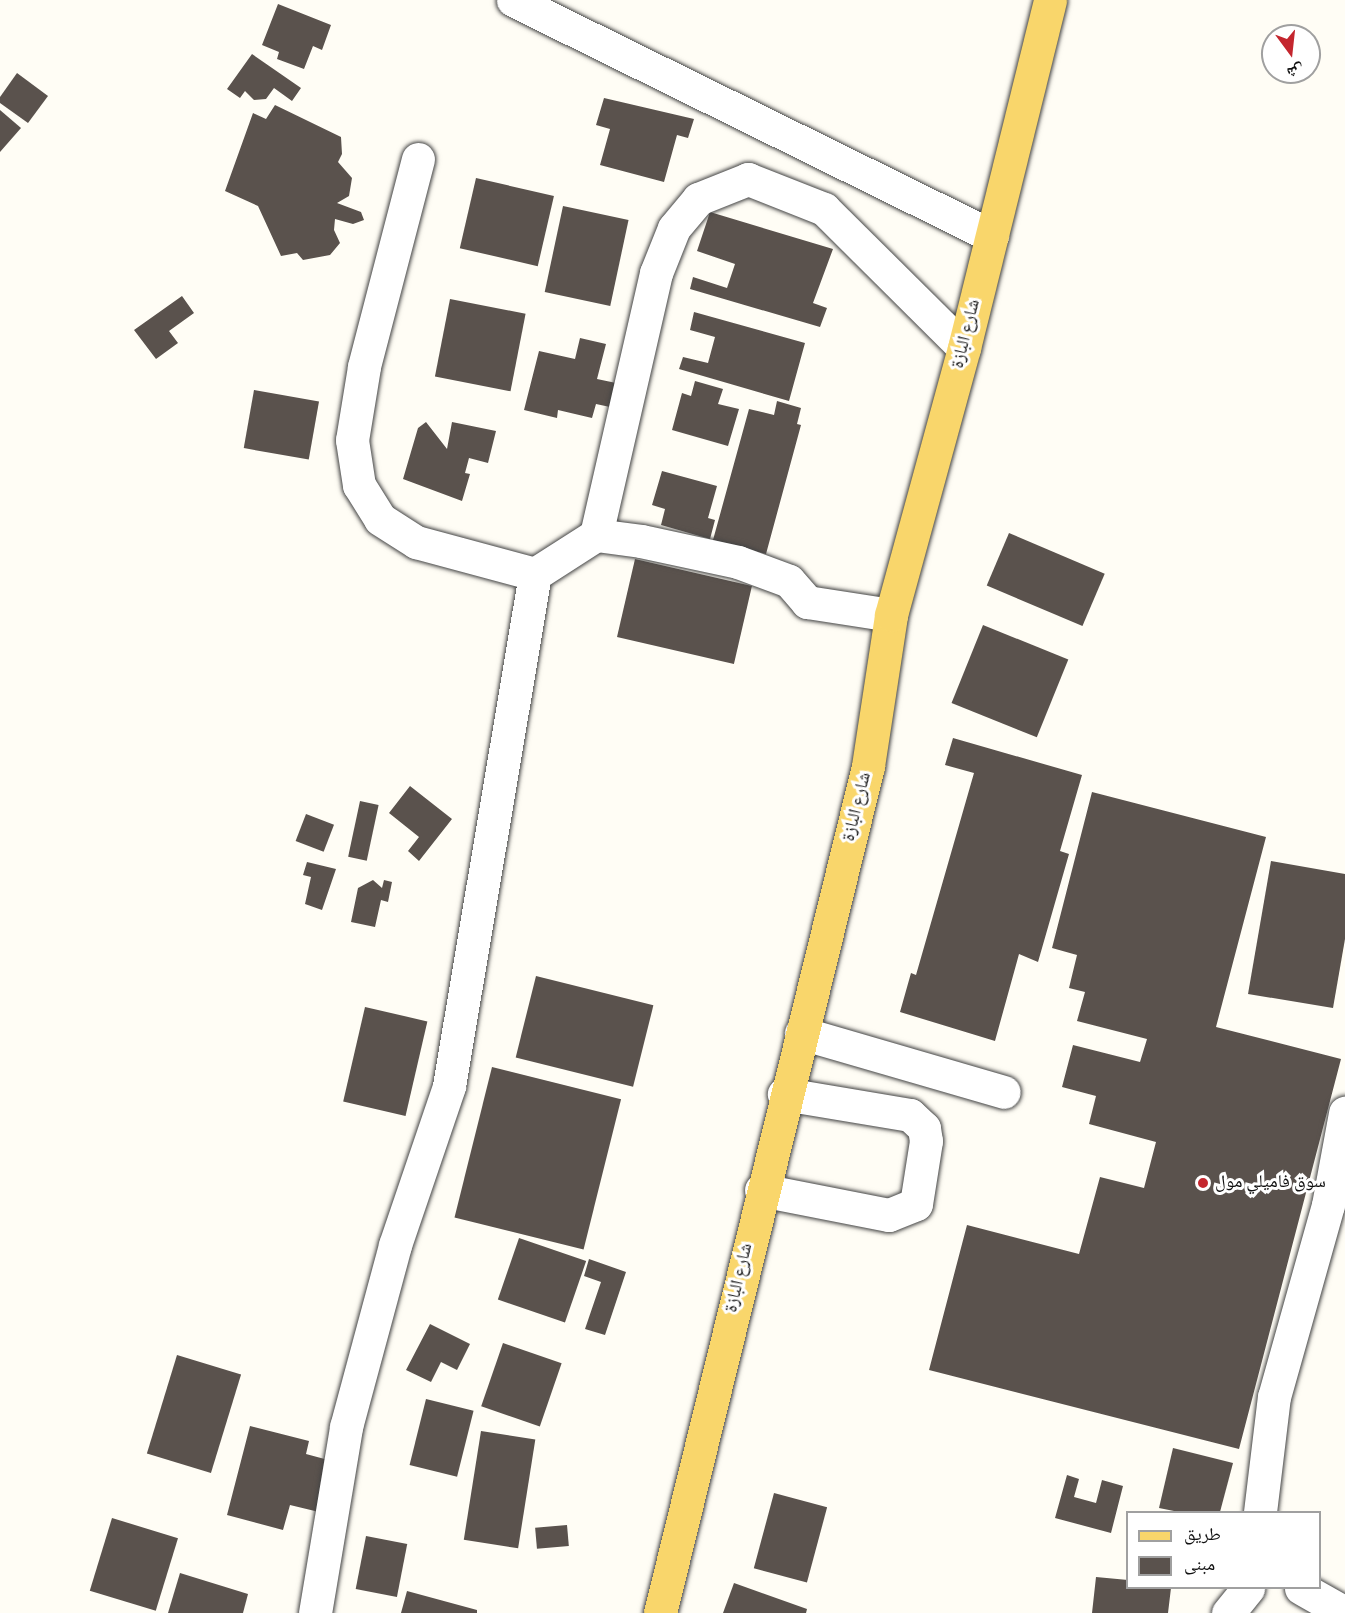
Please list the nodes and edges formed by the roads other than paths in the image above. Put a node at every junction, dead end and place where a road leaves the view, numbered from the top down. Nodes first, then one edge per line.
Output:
1 (513, 0) edge
2 (1050, 0) edge
3 (418, 159) dead end
4 (992, 236) junction
5 (964, 348) junction
6 (596, 535) junction
7 (534, 574) junction
8 (891, 615) junction
9 (801, 1033) junction
10 (1004, 1092) dead end
11 (784, 1094) junction
12 (1345, 1113) edge
13 (761, 1190) junction
14 (1260, 1511) edge
15 (1246, 1589) edge
16 (1304, 1589) edge
17 (315, 1613) edge
18 (660, 1613) edge
19 (1228, 1613) edge
20 (1345, 1613) edge

1 - 4 street
2 - 4 main road, شارع البازة
3 - 7 street
4 - 5 main road, شارع البازة
5 - 6 street
5 - 8 main road, شارع البازة
6 - 7 street
6 - 8 street
7 - 17 street
8 - 9 main road, شارع البازة
9 - 10 street
9 - 11 main road, شارع البازة
11 - 13 main road, شارع البازة
11 - 13 street
12 - 14 street
13 - 18 main road, شارع البازة
15 - 19 street
16 - 20 street

